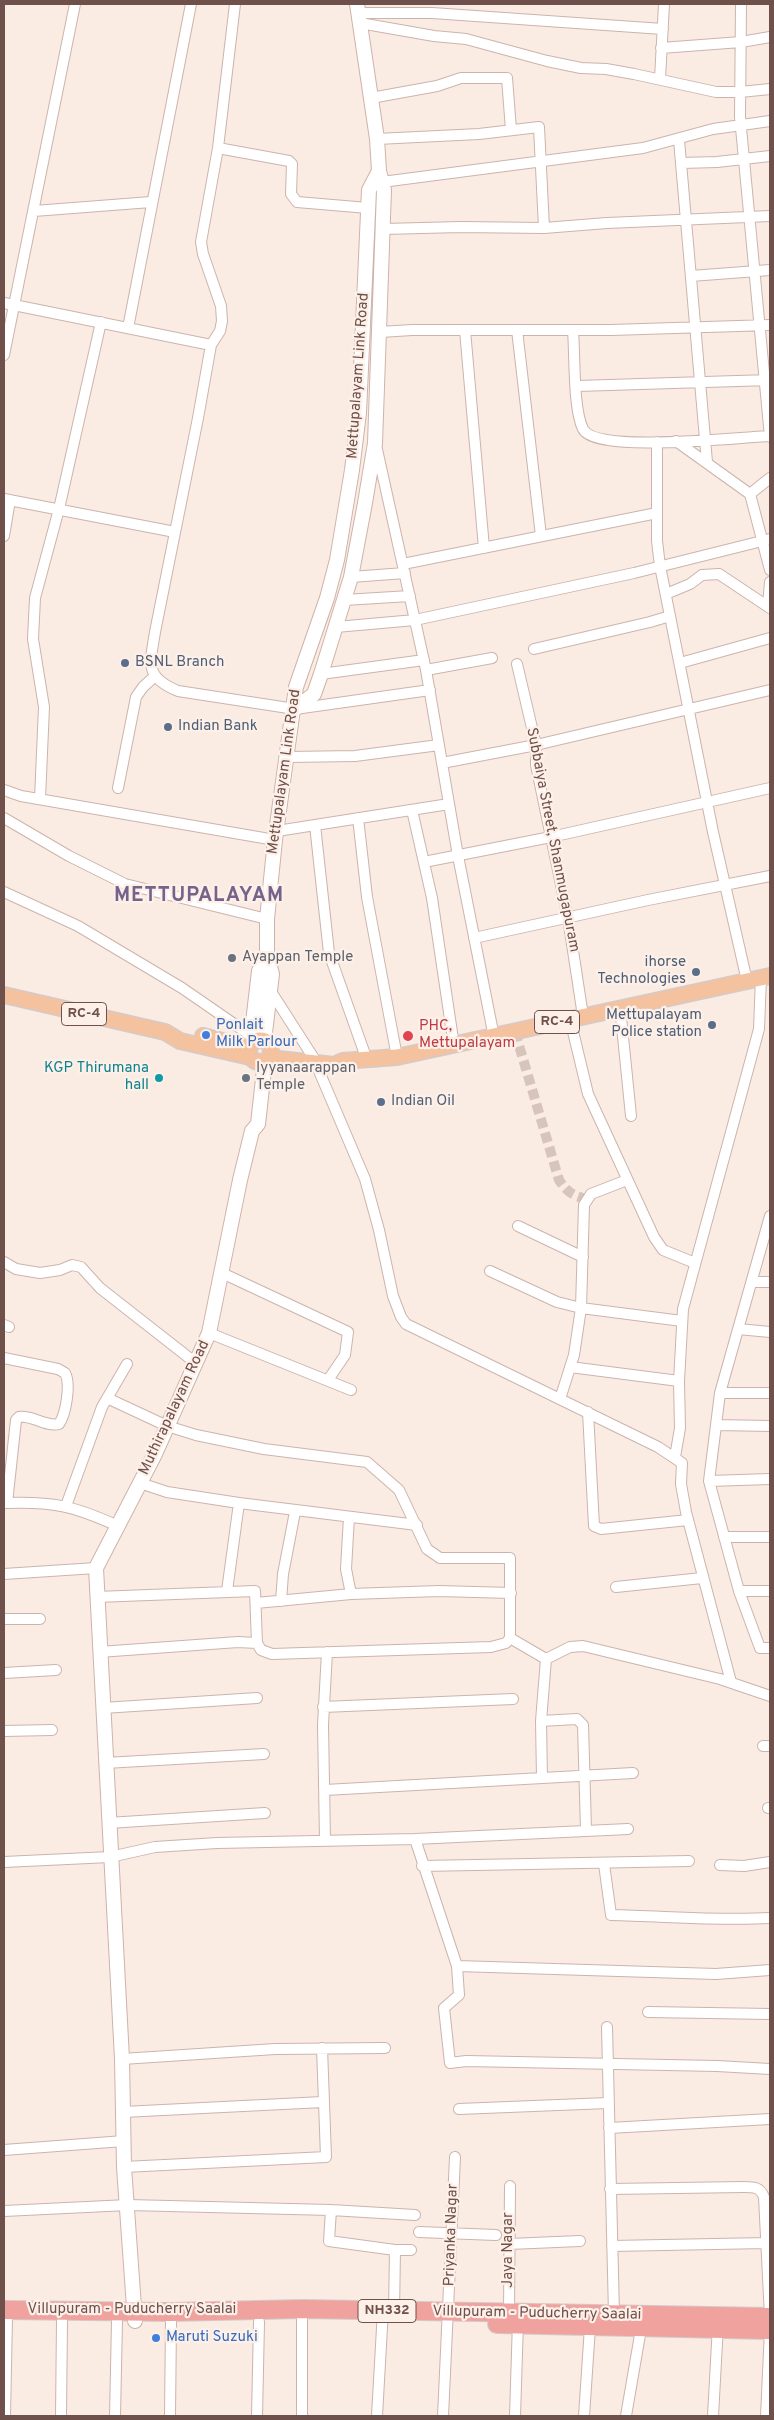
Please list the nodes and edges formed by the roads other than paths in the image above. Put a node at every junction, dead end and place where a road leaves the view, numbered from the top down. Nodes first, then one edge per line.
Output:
1 (75, 4) edge
2 (191, 4) edge
3 (235, 4) edge
4 (664, 4) edge
5 (741, 4) edge
6 (359, 13) edge
7 (663, 29) junction
8 (770, 37) edge
9 (741, 42) junction
10 (661, 48) junction
11 (660, 79) junction
12 (770, 89) edge
13 (740, 92) junction
14 (371, 98) junction
15 (770, 121) edge
16 (741, 126) junction
17 (511, 130) junction
18 (377, 139) junction
19 (679, 140) junction
20 (218, 148) junction
21 (770, 156) edge
22 (744, 158) junction
23 (541, 161) junction
24 (681, 163) junction
25 (381, 177) junction
26 (151, 202) junction
27 (368, 208) junction
28 (34, 211) junction
29 (749, 216) junction
30 (770, 216) edge
31 (686, 219) junction
32 (544, 228) junction
33 (383, 229) junction
34 (770, 270) edge
35 (754, 271) junction
36 (691, 276) junction
37 (8, 303) edge
38 (101, 322) junction
39 (770, 325) edge
40 (759, 326) junction
41 (696, 327) junction
42 (128, 328) junction
43 (465, 330) junction
44 (517, 330) junction
45 (573, 330) junction
46 (380, 332) junction
47 (211, 345) junction
48 (4, 355) edge
49 (767, 380) edge
50 (701, 383) junction
51 (577, 386) junction
52 (770, 437) edge
53 (705, 439) junction
54 (676, 441) junction
55 (375, 442) junction
56 (657, 442) junction
57 (706, 462) junction
58 (770, 478) edge
59 (750, 494) junction
60 (7, 500) edge
61 (59, 509) junction
62 (657, 513) junction
63 (175, 532) junction
64 (4, 536) edge
65 (541, 536) junction
66 (766, 540) edge
67 (484, 548) junction
68 (660, 566) junction
69 (770, 566) edge
70 (404, 569) junction
71 (351, 577) junction
72 (770, 584) edge
73 (666, 594) junction
74 (410, 596) junction
75 (344, 600) junction
76 (769, 606) edge
77 (670, 616) junction
78 (415, 620) junction
79 (336, 627) junction
80 (770, 638) edge
81 (534, 649) dead end
82 (492, 658) dead end
83 (680, 663) junction
84 (517, 664) dead end
85 (425, 665) junction
86 (321, 674) junction
87 (154, 677) junction
88 (430, 690) junction
89 (770, 690) edge
90 (687, 708) junction
91 (295, 709) junction
92 (439, 745) junction
93 (536, 745) junction
94 (288, 757) junction
95 (442, 763) junction
96 (118, 788) dead end
97 (770, 788) edge
98 (6, 793) edge
99 (40, 799) junction
100 (706, 801) junction
101 (449, 804) junction
102 (412, 810) junction
103 (4, 818) edge
104 (358, 818) junction
105 (315, 825) junction
106 (276, 836) junction
107 (551, 837) junction
108 (458, 856) junction
109 (424, 862) junction
110 (770, 876) edge
111 (725, 884) junction
112 (4, 892) edge
113 (568, 918) junction
114 (267, 920) junction
115 (474, 938) junction
116 (267, 956) junction
117 (760, 979) edge
118 (270, 990) junction
119 (4, 996) edge
120 (620, 1008) junction
121 (577, 1018) junction
122 (494, 1038) junction
123 (454, 1046) junction
124 (259, 1051) junction
125 (397, 1057) junction
126 (367, 1060) junction
127 (315, 1061) junction
128 (632, 1116) dead end
129 (627, 1180) junction
130 (770, 1216) edge
131 (518, 1226) dead end
132 (768, 1228) edge
133 (583, 1257) junction
134 (4, 1262) edge
135 (695, 1263) junction
136 (490, 1272) dead end
137 (222, 1273) junction
138 (752, 1282) junction
139 (770, 1282) edge
140 (581, 1308) junction
141 (682, 1321) junction
142 (738, 1329) junction
143 (770, 1332) edge
144 (208, 1337) junction
145 (4, 1358) edge
146 (198, 1362) junction
147 (127, 1364) dead end
148 (570, 1368) junction
149 (328, 1380) junction
150 (679, 1381) junction
151 (351, 1390) dead end
152 (720, 1393) junction
153 (770, 1393) edge
154 (107, 1398) junction
155 (560, 1399) junction
156 (588, 1412) junction
157 (168, 1426) junction
158 (716, 1426) junction
159 (770, 1426) edge
160 (675, 1457) junction
161 (770, 1479) edge
162 (710, 1481) junction
163 (140, 1483) junction
164 (6, 1503) edge
165 (238, 1503) junction
166 (66, 1506) junction
167 (295, 1512) junction
168 (349, 1518) junction
169 (688, 1520) junction
170 (417, 1525) junction
171 (118, 1526) junction
172 (724, 1537) junction
173 (770, 1537) edge
174 (96, 1568) junction
175 (4, 1574) edge
176 (702, 1578) junction
177 (616, 1587) dead end
178 (227, 1591) junction
179 (739, 1591) junction
180 (770, 1591) edge
181 (511, 1593) junction
182 (351, 1594) junction
183 (96, 1597) junction
184 (282, 1601) junction
185 (256, 1603) junction
186 (40, 1619) dead end
187 (4, 1620) edge
188 (510, 1638) junction
189 (257, 1643) junction
190 (770, 1648) edge
191 (99, 1652) junction
192 (327, 1652) junction
193 (546, 1659) junction
194 (56, 1670) dead end
195 (4, 1673) edge
196 (731, 1682) junction
197 (770, 1696) edge
198 (257, 1698) dead end
199 (514, 1699) dead end
200 (323, 1707) junction
201 (103, 1708) junction
202 (541, 1721) junction
203 (52, 1730) dead end
204 (4, 1731) edge
205 (264, 1754) dead end
206 (105, 1763) junction
207 (633, 1774) dead end
208 (584, 1775) junction
209 (542, 1778) junction
210 (325, 1790) junction
211 (265, 1813) dead end
212 (108, 1823) junction
213 (628, 1829) dead end
214 (586, 1830) junction
215 (415, 1839) junction
216 (325, 1841) junction
217 (110, 1857) junction
218 (688, 1860) dead end
219 (4, 1862) edge
220 (770, 1862) edge
221 (604, 1864) junction
222 (720, 1865) dead end
223 (422, 1866) junction
224 (770, 1918) edge
225 (457, 1966) junction
226 (765, 1971) edge
227 (648, 2012) dead end
228 (767, 2014) edge
229 (607, 2027) dead end
230 (322, 2048) junction
231 (385, 2048) dead end
232 (122, 2059) junction
233 (608, 2064) junction
234 (770, 2069) edge
235 (323, 2102) junction
236 (608, 2103) junction
237 (459, 2109) dead end
238 (123, 2112) junction
239 (770, 2119) edge
240 (609, 2128) junction
241 (124, 2141) junction
242 (4, 2150) edge
243 (455, 2157) dead end
244 (124, 2167) junction
245 (510, 2186) dead end
246 (610, 2189) junction
247 (128, 2205) junction
248 (331, 2210) junction
249 (4, 2211) edge
250 (415, 2215) dead end
251 (419, 2232) dead end
252 (451, 2235) junction
253 (496, 2235) dead end
254 (580, 2241) dead end
255 (766, 2243) junction
256 (509, 2244) junction
257 (612, 2246) junction
258 (395, 2250) junction
259 (411, 2250) dead end
260 (387, 2314) junction
261 (302, 2315) junction
262 (5, 2316) edge
263 (135, 2316) junction
264 (515, 2317) junction
265 (448, 2318) junction
266 (62, 2321) junction
267 (117, 2321) junction
268 (602, 2321) junction
269 (171, 2322) junction
270 (259, 2322) junction
271 (718, 2322) junction
272 (770, 2324) edge
273 (640, 2329) junction
274 (4, 2405) edge
275 (5, 2416) edge
276 (61, 2416) edge
277 (115, 2416) edge
278 (170, 2416) edge
279 (257, 2416) edge
280 (302, 2416) edge
281 (377, 2416) edge
282 (443, 2416) edge
283 (515, 2416) edge
284 (584, 2416) edge
285 (626, 2416) edge
286 (713, 2416) edge
287 (766, 2416) edge

1 - 28 street
2 - 26 street
3 - 20 street
4 - 7 street
5 - 9 street
6 - 7 street
6 - 11 street
6 - 14 street, Mettupalayam Link Road
7 - 10 street
8 - 9 street
9 - 10 street
9 - 13 street
10 - 11 street
11 - 13 street
12 - 13 street
13 - 16 street
14 - 17 street
14 - 18 street, Mettupalayam Link Road
15 - 16 street
16 - 19 street
16 - 22 street
17 - 18 street
17 - 23 street
18 - 25 street, Mettupalayam Link Road
19 - 23 street
19 - 24 street
20 - 27 street
20 - 47 street
21 - 22 street
22 - 24 street
22 - 29 street
23 - 25 street
23 - 32 street
24 - 31 street
25 - 27 street, Mettupalayam Link Road
25 - 33 street
26 - 28 street
26 - 42 street
27 - 91 street, Mettupalayam Link Road
28 - 37 street
29 - 30 street
29 - 31 street
29 - 35 street
31 - 32 street
31 - 36 street
32 - 33 street
33 - 46 street
34 - 35 street
35 - 36 street
35 - 40 street
36 - 41 street
37 - 38 street
37 - 48 street
38 - 42 street
38 - 61 street
39 - 40 street
40 - 41 street
40 - 49 street
41 - 45 street
41 - 50 street
42 - 47 street
43 - 44 street
43 - 46 street
43 - 67 street
44 - 45 street
44 - 65 street
45 - 51 street
46 - 55 street
47 - 63 street
49 - 50 street
49 - 52 street
50 - 51 street
50 - 53 street
51 - 56 street
52 - 53 street
53 - 54 street
53 - 57 street
54 - 56 street
54 - 57 street
55 - 70 street
55 - 71 street
56 - 62 street
57 - 59 street
58 - 59 street
59 - 66 street
60 - 61 street
60 - 64 street
61 - 63 street
61 - 99 street
62 - 65 street
62 - 68 street
63 - 87 street
65 - 67 street
66 - 68 street
66 - 69 street
67 - 70 street
68 - 73 street
68 - 78 street
70 - 71 street
70 - 74 street
71 - 75 street
72 - 76 street
73 - 76 street
73 - 77 street
74 - 75 street
74 - 78 street
75 - 79 street
77 - 81 street
77 - 83 street
78 - 79 street
78 - 85 street
79 - 86 street
80 - 83 street
82 - 85 street
83 - 90 street
84 - 93 street, Subbaiya Street, Shanmugapuram
85 - 86 street
85 - 88 street
86 - 91 street
87 - 91 street
87 - 96 street
88 - 91 street
88 - 92 street
89 - 90 street
90 - 93 street
90 - 100 street
91 - 94 street, Mettupalayam Link Road
92 - 94 street
92 - 95 street
93 - 95 street
93 - 107 street, Subbaiya Street, Shanmugapuram
94 - 106 street, Mettupalayam Link Road
95 - 101 street
97 - 100 street
98 - 99 street
99 - 106 street
100 - 107 street
100 - 111 street
101 - 102 street
101 - 108 street
102 - 104 street
102 - 109 street
103 - 114 street
104 - 105 street
104 - 125 street
105 - 106 street
105 - 126 street
106 - 114 street, Mettupalayam Link Road
107 - 108 street
107 - 113 street, Subbaiya Street, Shanmugapuram
108 - 109 street
108 - 115 street
109 - 123 street
110 - 111 street
111 - 113 street
111 - 117 street
112 - 124 street
113 - 115 street
113 - 121 street, Subbaiya Street, Shanmugapuram
114 - 116 street, Mettupalayam Link Road
115 - 122 street
116 - 118 street, Mettupalayam Link Road
116 - 124 street
117 - 120 main road, RC-4
117 - 135 street
118 - 124 street, Mettupalayam Link Road
118 - 127 street
119 - 124 main road, RC-4
120 - 121 main road, RC-4
120 - 128 street
121 - 122 main road, RC-4
121 - 129 street, Subbaiya Street, Shanmugapuram
122 - 123 main road, RC-4
123 - 125 main road, RC-4
124 - 127 main road
124 - 137 street, Muthirapalayam Road
125 - 126 main road, RC-4
126 - 127 main road, RC-4
127 - 155 street
129 - 133 street
129 - 135 street, Subbaiya Street, Shanmugapuram
130 - 132 street
131 - 133 street
132 - 138 street
133 - 140 street
134 - 146 street
135 - 141 street
136 - 140 street
137 - 144 street, Muthirapalayam Road
137 - 149 street
138 - 139 street
138 - 142 street
140 - 141 street
140 - 148 street
141 - 150 street
142 - 143 street
142 - 152 street
144 - 146 street, Muthirapalayam Road
144 - 149 street
145 - 164 street
146 - 157 street, Muthirapalayam Road
147 - 154 street
148 - 150 street
148 - 155 street
149 - 151 street
150 - 160 street
152 - 153 street
152 - 158 street
154 - 157 street
154 - 166 street
155 - 156 street
156 - 160 street
156 - 169 street
157 - 163 street, Muthirapalayam Road
157 - 170 street
158 - 159 street
158 - 162 street
160 - 169 street
161 - 162 street
162 - 172 street
163 - 165 street
163 - 171 street, Muthirapalayam Road
164 - 166 street
165 - 167 street
165 - 178 street
166 - 171 street
167 - 168 street
167 - 184 street
168 - 170 street
168 - 182 street
169 - 176 street
170 - 181 street
171 - 174 street, Muthirapalayam Road
172 - 173 street
172 - 179 street
174 - 175 street
174 - 183 street
176 - 177 street
176 - 196 street
178 - 183 street
178 - 185 street
179 - 180 street
179 - 190 street
181 - 182 street
181 - 188 street
182 - 184 street
183 - 191 street
184 - 185 street
185 - 189 street
186 - 187 street
188 - 192 street
188 - 193 street
189 - 191 street
189 - 192 street
191 - 201 street
192 - 200 street
193 - 196 street
193 - 202 street
194 - 195 street
196 - 197 street
198 - 201 street
199 - 200 street
200 - 210 street
201 - 206 street
202 - 208 street
202 - 209 street
203 - 204 street
205 - 206 street
206 - 212 street
207 - 208 street
208 - 209 street
208 - 214 street
209 - 210 street
210 - 216 street
211 - 212 street
212 - 217 street
213 - 214 street
214 - 215 street
215 - 216 street
215 - 223 street
216 - 217 street
217 - 219 street
217 - 232 street
218 - 221 street
220 - 222 street
221 - 223 street
221 - 224 street
223 - 225 street
225 - 226 street
225 - 233 street
227 - 228 street
229 - 233 street
230 - 231 street
230 - 232 street
230 - 235 street
232 - 238 street
233 - 234 street
233 - 236 street
235 - 238 street
235 - 244 street
236 - 237 street
236 - 240 street
238 - 241 street
239 - 240 street
240 - 246 street
241 - 242 street
241 - 244 street
243 - 252 street, Priyanka Nagar
244 - 247 street
245 - 256 street, Jaya Nagar
246 - 255 street
246 - 257 street
247 - 248 street
247 - 249 street
247 - 263 street
248 - 250 street
248 - 258 street
251 - 252 street
252 - 253 street
252 - 265 street, Priyanka Nagar
254 - 256 street
255 - 257 street
255 - 272 street
256 - 264 street, Jaya Nagar
257 - 268 street
258 - 259 street
258 - 260 street
260 - 261 highway, Villupuram - Puducherry Saalai / NH332
260 - 265 highway, Villupuram - Puducherry Saalai / NH332
260 - 281 street
261 - 263 highway, Villupuram - Puducherry Saalai / NH332
261 - 270 highway, Villupuram - Puducherry Saalai / NH332
261 - 280 street
262 - 263 highway, Villupuram - Puducherry Saalai / NH332
262 - 266 highway, Villupuram - Puducherry Saalai / NH332
262 - 274 street
263 - 267 highway, Villupuram - Puducherry Saalai / NH332
263 - 269 highway, Villupuram - Puducherry Saalai / NH332
264 - 265 highway, Villupuram - Puducherry Saalai / NH332
264 - 268 highway, Villupuram - Puducherry Saalai / NH332
264 - 283 street, Jaya Nagar
265 - 282 street, Priyanka Nagar
266 - 267 highway, Villupuram - Puducherry Saalai / NH332
266 - 276 street
267 - 277 street
268 - 271 highway, Villupuram - Puducherry Saalai / NH332
268 - 273 highway, Villupuram - Puducherry Saalai / NH332
268 - 284 street
269 - 270 highway, Villupuram - Puducherry Saalai / NH332
269 - 278 street
270 - 279 street
271 - 272 highway, Villupuram - Puducherry Saalai / NH332
271 - 273 highway, Villupuram - Puducherry Saalai / NH332
271 - 286 street
272 - 287 street
273 - 285 street
274 - 275 street

